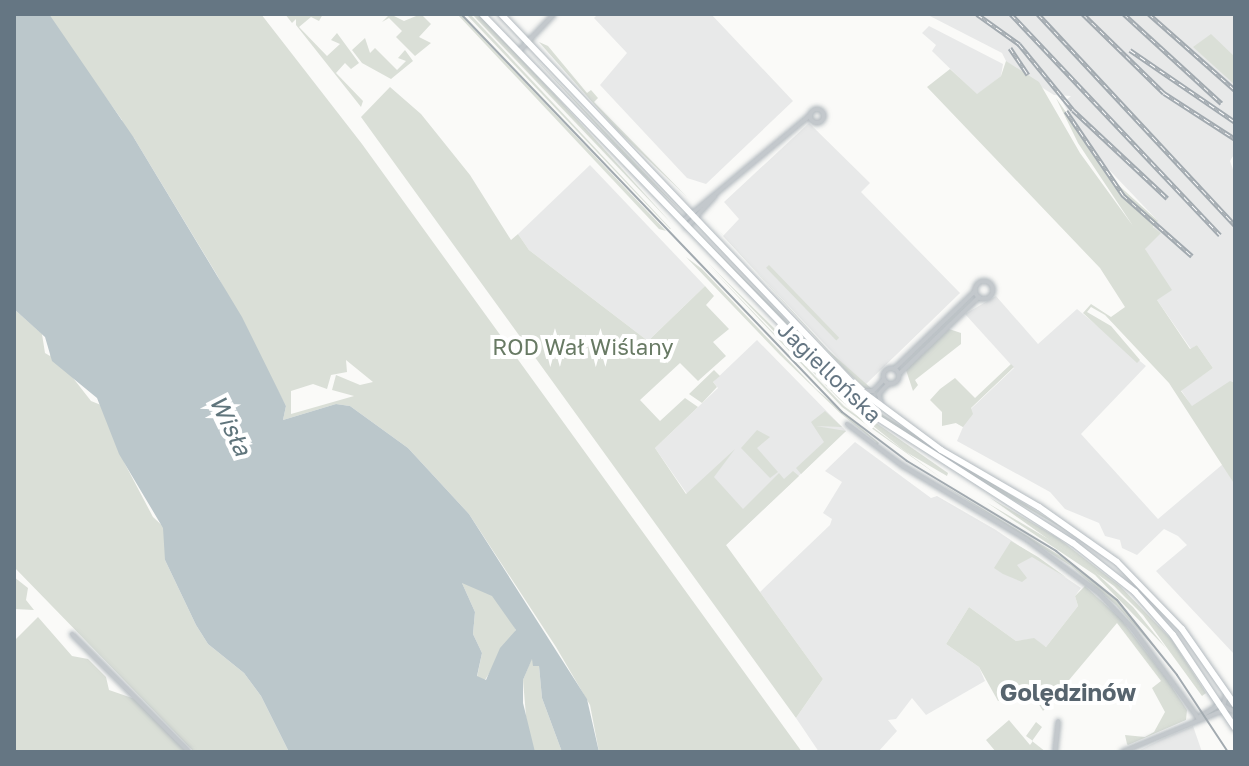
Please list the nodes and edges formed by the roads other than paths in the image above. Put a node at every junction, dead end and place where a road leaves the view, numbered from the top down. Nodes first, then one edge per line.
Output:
1 (482, 14) edge
2 (501, 14) edge
3 (554, 14) edge
4 (528, 42) junction
5 (518, 52) junction
6 (810, 115) dead end
7 (693, 217) junction
8 (684, 226) junction
9 (975, 291) junction
10 (979, 297) junction
11 (894, 369) junction
12 (899, 374) junction
13 (886, 381) junction
14 (856, 387) junction
15 (887, 412) junction
16 (847, 424) dead end
17 (72, 634) dead end
18 (1225, 689) junction
19 (1235, 705) edge
20 (1223, 707) junction
21 (1235, 712) edge
22 (1198, 718) junction
23 (1058, 721) dead end
24 (1235, 728) edge
25 (189, 752) edge
26 (1055, 752) edge
27 (1122, 752) edge

1 - 5 main road, Jagiellońska
2 - 4 main road, Jagiellońska
3 - 4 street
4 - 5 street
4 - 7 main road, Jagiellońska
5 - 8 main road, Jagiellońska
6 - 7 street
7 - 8 street
7 - 14 main road, Jagiellońska
8 - 20 main road, Jagiellońska
9 - 10 street
9 - 10 street
9 - 11 street
10 - 12 street
11 - 12 street
11 - 13 street
12 - 13 street
13 - 14 street
13 - 15 street
14 - 15 main road, Jagiellońska
15 - 18 main road, Jagiellońska
16 - 22 street, Jagiellońska
17 - 25 street
18 - 19 main road, Jagiellońska
18 - 20 street
20 - 21 street
20 - 22 street
20 - 24 main road, Jagiellońska
22 - 27 street
23 - 26 street

